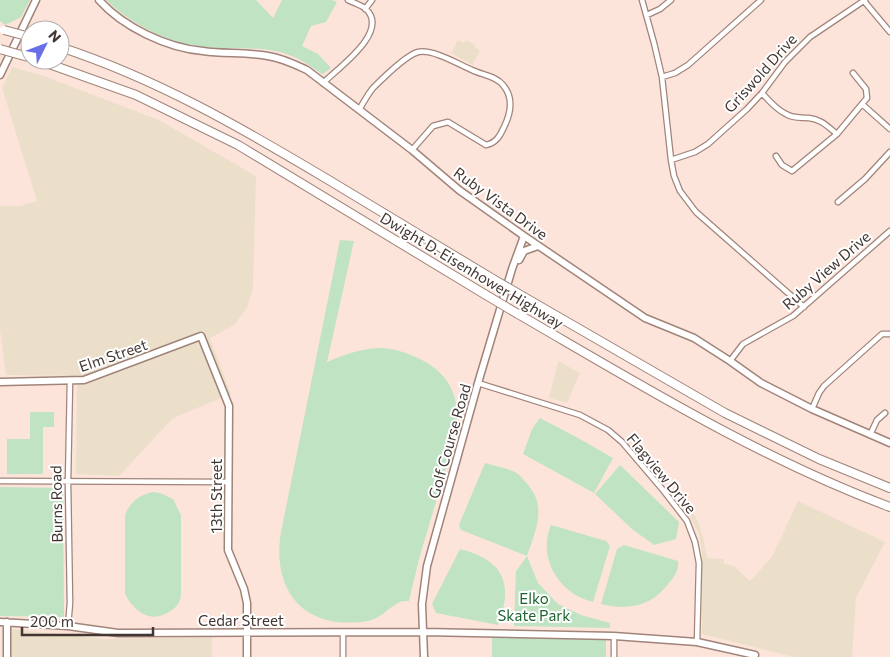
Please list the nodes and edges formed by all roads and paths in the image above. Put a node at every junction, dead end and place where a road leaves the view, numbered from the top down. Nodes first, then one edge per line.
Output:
1 (36, 0) edge
2 (99, 0) edge
3 (348, 0) edge
4 (372, 0) edge
5 (642, 0) edge
6 (671, 0) edge
7 (761, 0) edge
8 (864, 0) edge
9 (365, 8) junction
10 (648, 15) junction
11 (2, 30) edge
12 (890, 32) edge
13 (20, 34) edge
14 (0, 49) edge
15 (70, 51) edge
16 (20, 55) edge
17 (66, 70) edge
18 (853, 73) dead end
19 (0, 75) edge
20 (662, 77) junction
21 (323, 83) junction
22 (762, 94) junction
23 (862, 104) junction
24 (359, 110) junction
25 (890, 129) edge
26 (837, 134) junction
27 (412, 150) junction
28 (890, 152) edge
29 (776, 156) dead end
30 (671, 160) junction
31 (838, 202) dead end
32 (890, 231) edge
33 (524, 236) junction
34 (538, 246) junction
35 (508, 281) junction
36 (804, 307) junction
37 (890, 334) edge
38 (201, 336) joint
39 (730, 361) junction
40 (0, 381) edge
41 (70, 381) junction
42 (478, 383) junction
43 (812, 409) junction
44 (885, 414) dead end
45 (870, 435) junction
46 (890, 443) edge
47 (0, 481) edge
48 (68, 482) junction
49 (228, 482) junction
50 (890, 488) edge
51 (890, 508) edge
52 (3, 622) edge
53 (68, 626) junction
54 (424, 632) junction
55 (246, 633) junction
56 (343, 633) junction
57 (614, 636) junction
58 (698, 642) junction
59 (757, 656) edge
60 (7, 657) edge
61 (247, 657) edge
62 (343, 657) edge
63 (424, 657) edge
64 (614, 657) edge

1 - 19 street
2 - 21 street, Ruby Vista Drive
3 - 9 street
4 - 9 street
5 - 10 street
6 - 10 street
7 - 20 street
8 - 12 street
8 - 22 street, Griswold Drive
9 - 21 street
10 - 20 street
11 - 13 highway, bridge
14 - 16 highway, bridge
15 - 50 highway, Dwight D. Eisenhower Highway, bridge
17 - 51 highway, Dwight D. Eisenhower Highway, bridge
18 - 23 street
20 - 30 street
21 - 24 street, Ruby Vista Drive
22 - 26 street
22 - 30 street, Griswold Drive
23 - 25 street
23 - 26 street
24 - 27 street, Ruby Vista Drive
24 - 27 street
26 - 29 street
27 - 33 street, Ruby Vista Drive
28 - 31 street
30 - 36 street
32 - 36 street, Ruby View Drive
33 - 34 street, Ruby Vista Drive
33 - 35 street, Golf Course Road
34 - 35 street
34 - 39 street, Ruby Vista Drive
35 - 42 street, Golf Course Road
36 - 39 street, Ruby View Drive
37 - 43 street
38 - 41 street, Elm Street
38 - 49 street, 13th Street
39 - 43 street, Ruby Vista Drive
40 - 41 street, Elm Street
41 - 48 street, Burns Road
42 - 54 street, Golf Course Road
42 - 58 street, Flagview Drive
43 - 45 street, Ruby Vista Drive
44 - 45 street
45 - 46 street, Ruby Vista Drive
47 - 48 street
48 - 49 street
48 - 53 street, Burns Road
49 - 55 street, 13th Street
52 - 53 street, Cedar Street
52 - 60 street
53 - 55 street, Cedar Street
54 - 56 street, Cedar Street
54 - 57 street, Cedar Street
54 - 63 street, Golf Course Road
55 - 56 street, Cedar Street
55 - 61 street, 13th Street
56 - 62 street
57 - 58 street, Cedar Street
57 - 64 street
58 - 59 street, Cedar Street

